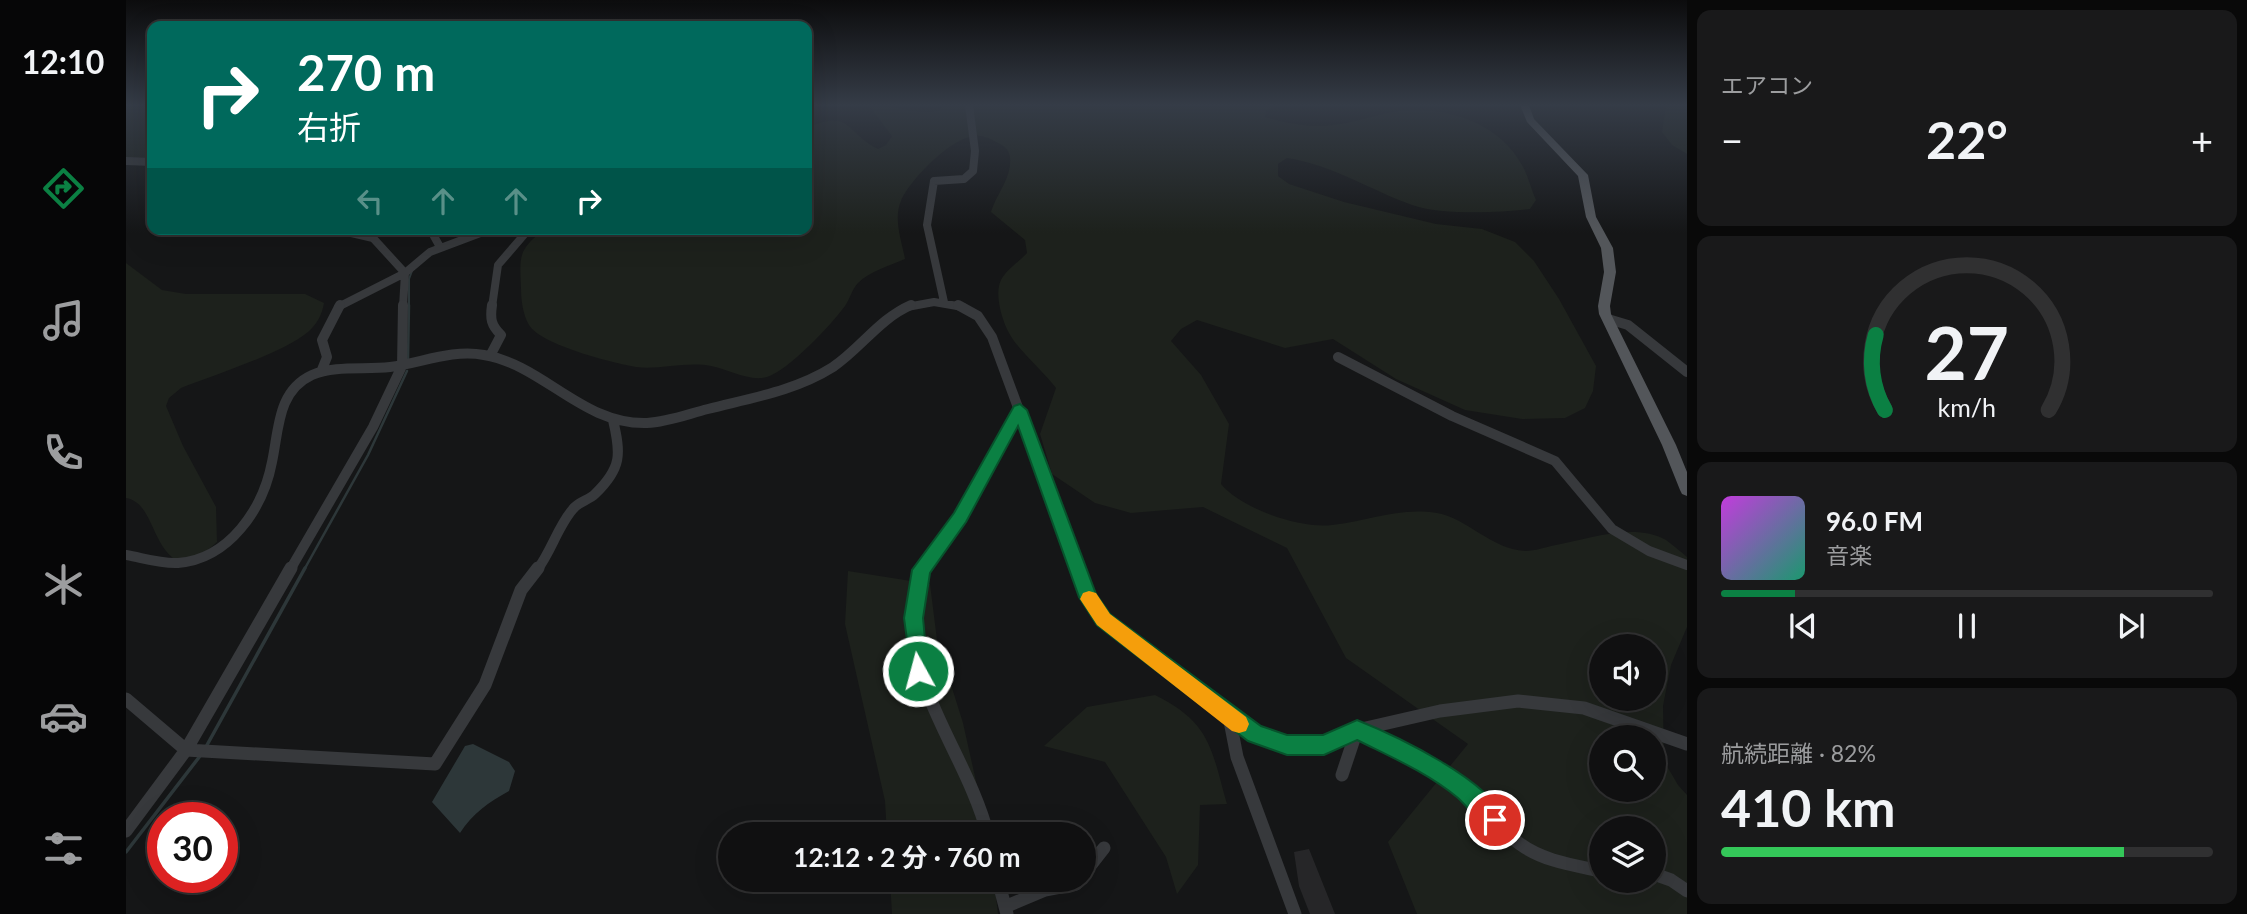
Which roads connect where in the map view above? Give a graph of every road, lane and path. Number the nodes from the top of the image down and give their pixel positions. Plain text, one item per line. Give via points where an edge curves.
1 (975, 148) edge
2 (1557, 148) edge
3 (126, 161) edge
4 (140, 162) junction
5 (147, 162) edge
6 (126, 168) edge
7 (360, 235) edge
8 (433, 235) edge
9 (474, 235) edge
10 (524, 235) edge
11 (440, 247) junction
12 (405, 273) junction
13 (944, 302) junction
14 (1608, 319) junction
15 (490, 356) junction
16 (1338, 356) dead end
17 (402, 366) junction
18 (321, 372) junction
19 (1687, 372) edge
20 (1020, 410) junction
21 (613, 420) junction
22 (1687, 490) edge
23 (126, 555) edge
24 (1687, 565) edge
25 (126, 699) edge
26 (1229, 716) junction
27 (1357, 730) junction
28 (1687, 744) edge
29 (197, 751) junction
30 (1342, 775) dead end
31 (984, 822) edge
32 (126, 831) edge
33 (1104, 848) dead end
34 (1096, 858) edge
35 (1589, 869) edge
36 (1666, 880) edge
37 (1687, 891) edge
38 (1001, 892) edge
39 (1041, 892) edge
40 (1007, 910) edge
41 (1295, 914) edge

1 - 13 street via 973,171 964,179 934,181 927,223
2 - 14 main road via 1583,175 1591,217 1607,248 1611,272 1604,306
3 - 4 street
4 - 5 street
4 - 6 street
7 - 12 street via 373,238
8 - 11 street
9 - 11 street
10 - 15 street via 498,265 490,317 501,335
11 - 12 street
12 - 17 street
12 - 18 street via 335,309 322,340 327,357
13 - 20 street via 981,319
13 - 21 street via 902,309 847,357 792,387 653,423
14 - 19 street via 1628,325
14 - 22 main road
15 - 17 street via 454,354
15 - 21 street
16 - 24 street via 1452,416 1555,461 1612,529 1649,551
17 - 18 street
17 - 29 street
18 - 23 street via 297,384 285,400 276,425 271,468 240,530 216,550 191,562 175,564
20 - 26 street via 1088,597 1103,620
20 - 31 street via 960,517 921,570 914,618 918,671 961,756
21 - 29 street via 619,446 615,470 594,495 573,508 547,557 521,590 485,685 435,764
25 - 29 street
26 - 27 street via 1255,734 1287,745 1324,745
26 - 41 street via 1237,757
27 - 28 street via 1490,704 1547,702 1592,708
27 - 30 street
27 - 35 street via 1427,765 1465,791 1529,850
29 - 32 street
33 - 34 street
36 - 37 street
38 - 40 street
39 - 40 street

